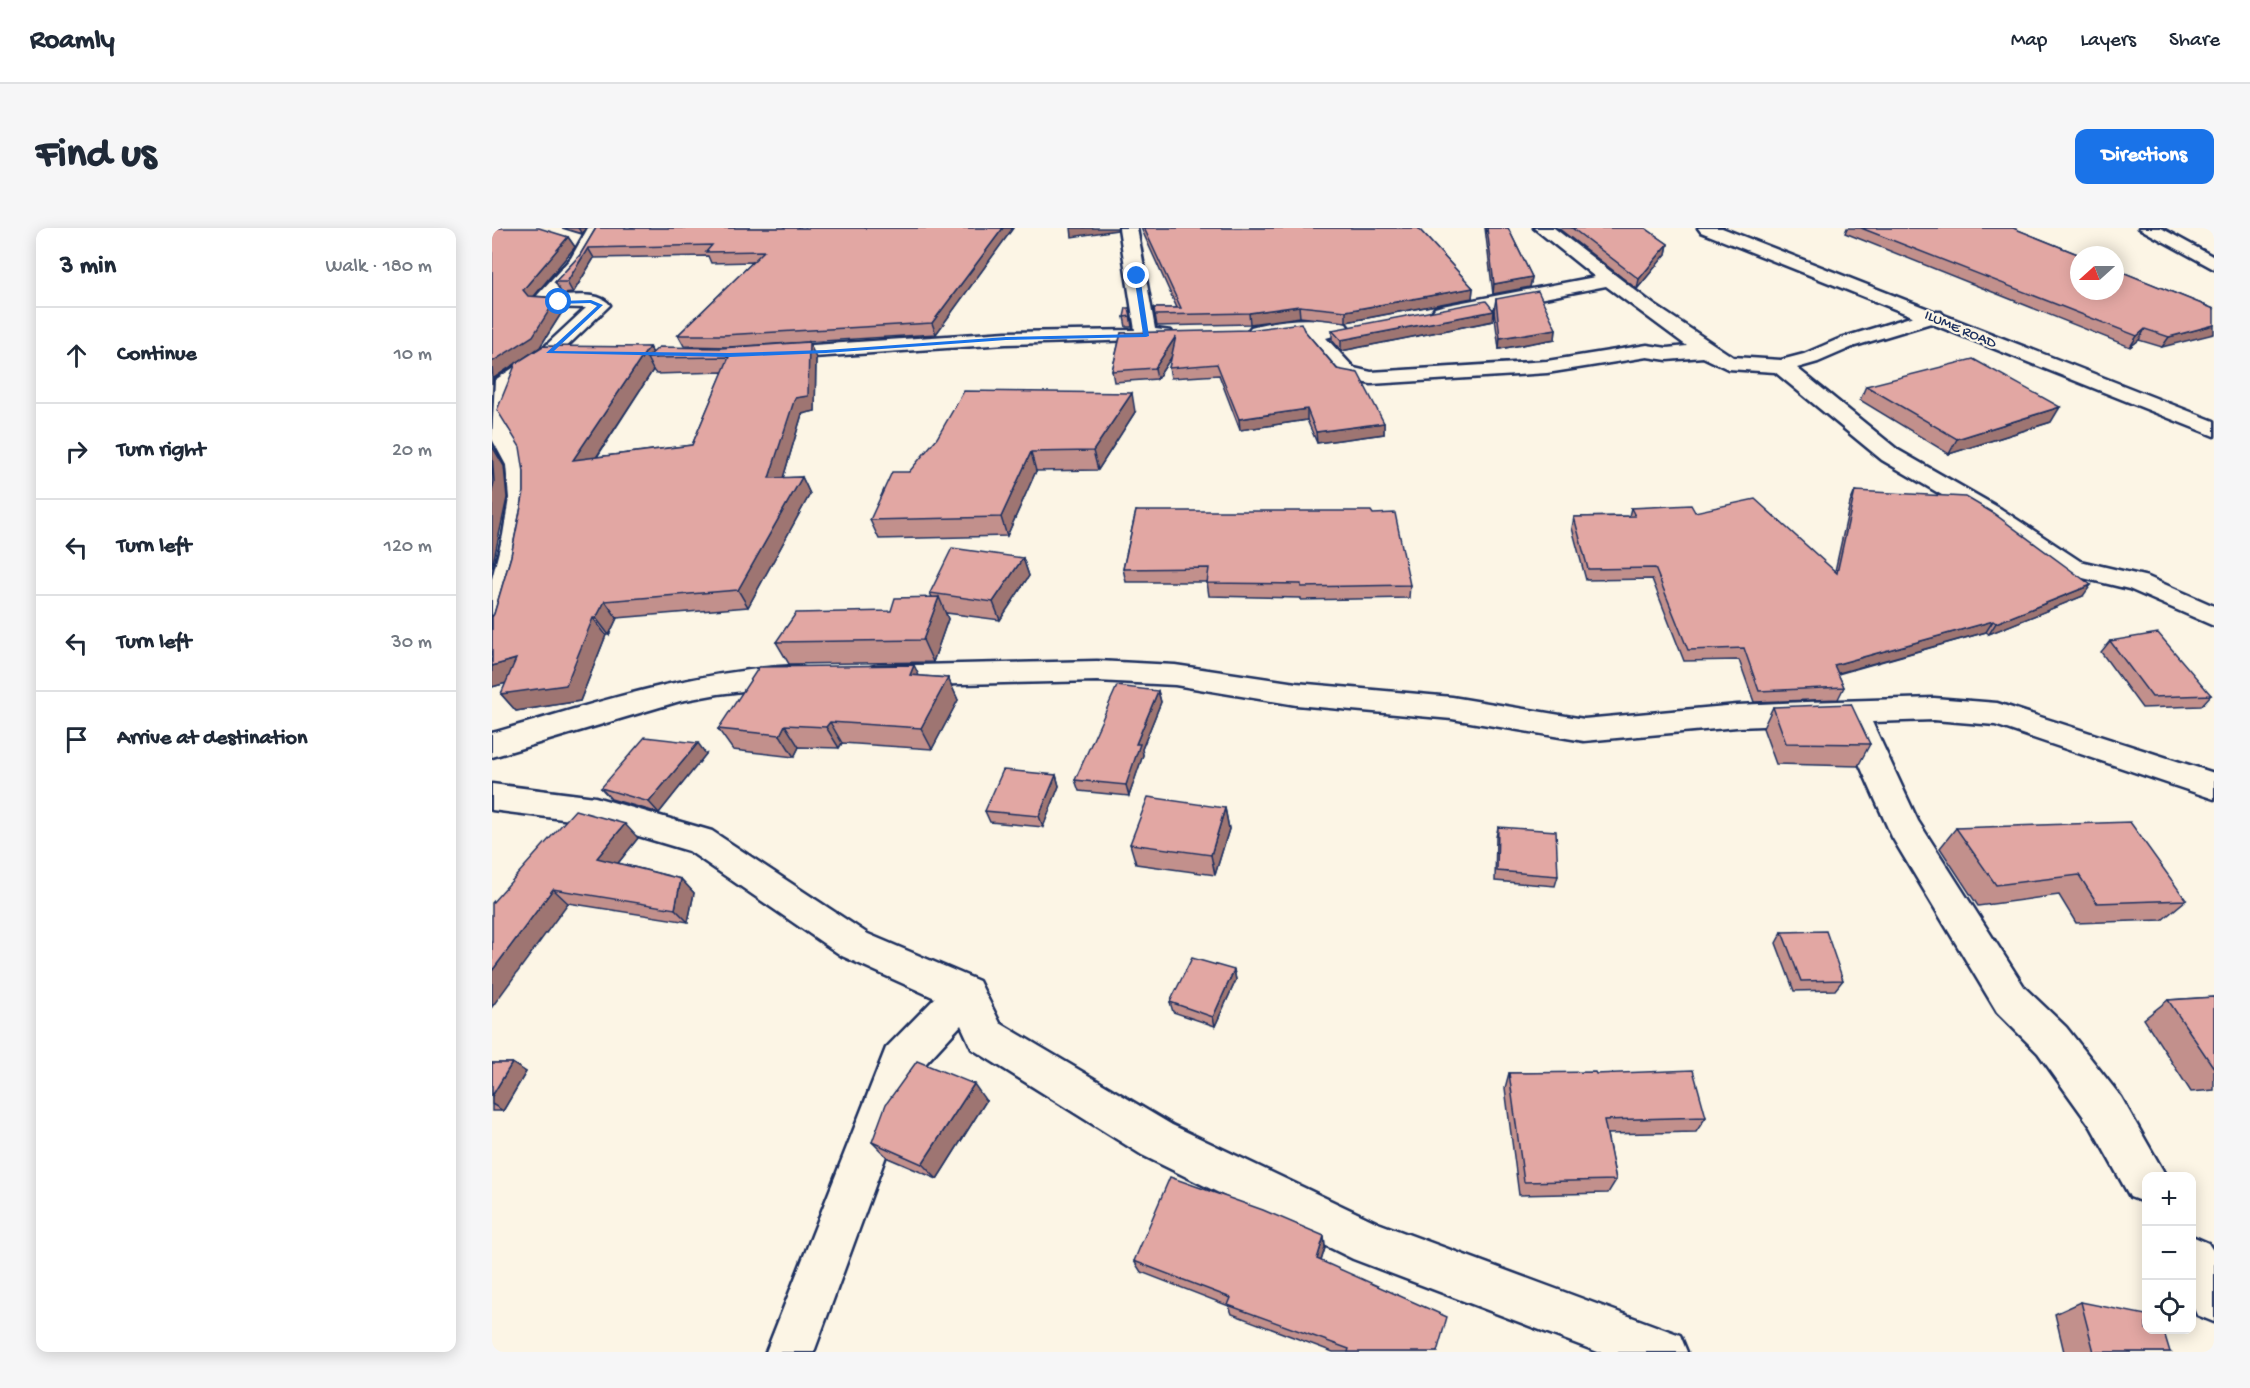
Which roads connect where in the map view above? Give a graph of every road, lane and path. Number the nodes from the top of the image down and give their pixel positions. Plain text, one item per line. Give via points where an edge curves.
1 (1128, 228) edge
2 (1543, 228) edge
3 (1707, 228) edge
4 (2148, 228) edge
5 (593, 236) edge
6 (567, 238) edge
7 (2214, 264) edge
8 (1609, 280) junction
9 (1423, 315) edge
10 (1934, 316) junction
11 (1357, 327) edge
12 (1240, 333) edge
13 (1188, 335) edge
14 (1314, 335) junction
15 (1146, 336) junction
16 (1707, 351) junction
17 (549, 353) junction
18 (572, 354) edge
19 (751, 354) edge
20 (1781, 366) junction
21 (499, 379) edge
22 (2214, 429) edge
23 (2214, 617) edge
24 (492, 630) edge
25 (1852, 712) junction
26 (492, 745) edge
27 (2214, 786) edge
28 (492, 797) edge
29 (965, 993) junction
30 (2142, 1174) edge
31 (2196, 1266) edge
32 (2214, 1298) edge
33 (790, 1352) edge
34 (1663, 1352) edge

1 - 15 street
2 - 8 street
3 - 10 street, ILUME ROAD
4 - 7 street
5 - 6 street
5 - 17 street via 542,301 600,305
8 - 9 street
8 - 16 street
10 - 20 street
10 - 22 street, ILUME ROAD
11 - 14 street
12 - 14 street via 1300,325 1339,328
13 - 15 street
14 - 16 street via 1347,374 1371,378 1547,367 1647,351
15 - 19 street via 1006,338
16 - 20 street via 1728,363
17 - 18 street
17 - 21 street
20 - 23 street via 1890,455 1974,503 2071,567 2138,583
21 - 24 street via 504,401 495,426 510,448 521,478 520,520
25 - 26 street via 1737,716 1584,730 1452,708 1296,694 1174,675 1097,671 766,676 693,687
25 - 27 street via 1934,709 1997,714
25 - 30 street via 1904,827 2011,1000 2052,1041 2106,1112
28 - 29 street via 596,810 700,841 855,945
29 - 33 street via 900,1062
29 - 34 street via 986,1036 1157,1140 1369,1243
31 - 32 street

